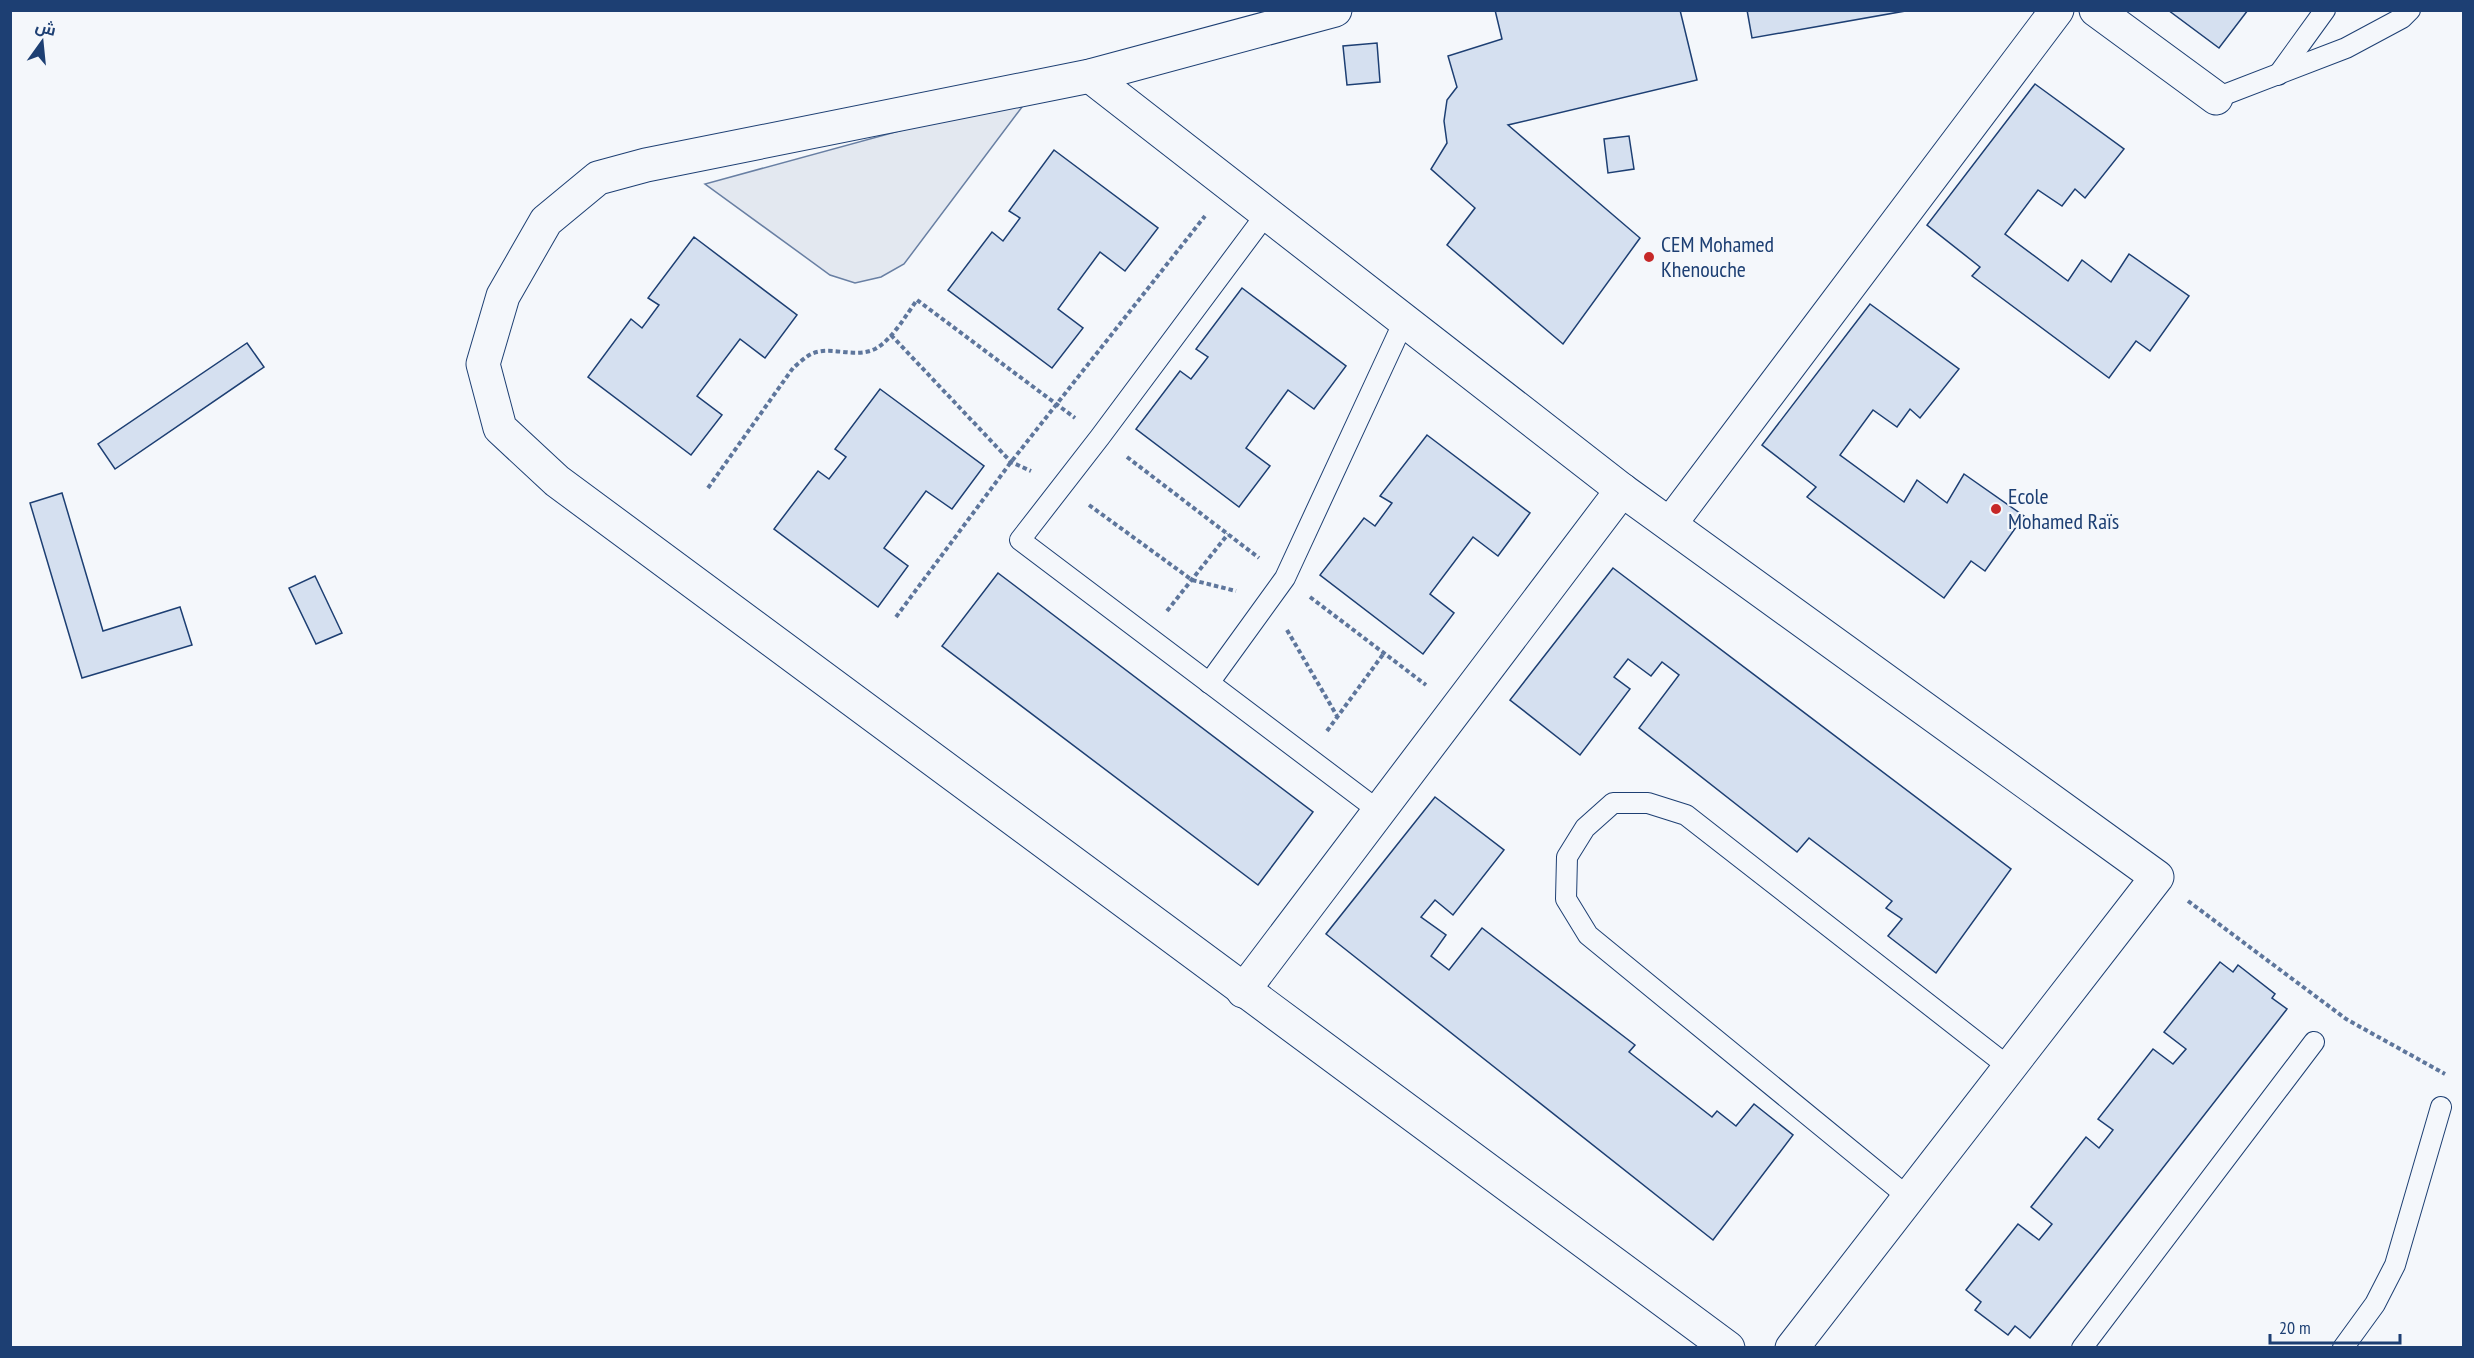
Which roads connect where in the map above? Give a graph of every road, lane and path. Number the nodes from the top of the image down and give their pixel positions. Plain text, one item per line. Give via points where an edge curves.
1 (1335, 10) edge
2 (2057, 10) edge
3 (2096, 10) edge
4 (2325, 10) edge
5 (2410, 10) edge
6 (2278, 75) junction
7 (1090, 76) junction
8 (2216, 98) joint
9 (1230, 184) junction
10 (1267, 213) junction
11 (1404, 321) junction
12 (891, 335) dead end
13 (1011, 462) junction
14 (1063, 485) junction
15 (1622, 490) junction
16 (1670, 524) junction
17 (1227, 534) dead end
18 (1192, 580) junction
19 (1270, 599) junction
20 (896, 617) dead end
21 (1146, 637) junction
22 (1384, 653) dead end
23 (1209, 683) junction
24 (1337, 716) junction
25 (1307, 758) junction
26 (1379, 811) junction
27 (2157, 877) junction
28 (1243, 990) junction
29 (2314, 1042) dead end
30 (2010, 1068) junction
31 (2449, 1075) dead end
32 (2441, 1107) dead end
33 (1908, 1197) junction
34 (1728, 1347) edge
35 (1792, 1347) edge
36 (2082, 1347) edge
37 (2343, 1347) edge

1 - 7 street
2 - 16 street
3 - 8 street
4 - 6 lane
5 - 6 lane via 2346,48
6 - 8 lane
7 - 9 street
7 - 28 street via 598,178 546,221 503,296 483,364 500,428 557,481
9 - 10 street
9 - 13 path
10 - 11 street
10 - 14 lane
11 - 15 street
11 - 19 lane via 1285,578
12 - 13 path
13 - 14 path
13 - 20 path
14 - 18 path
14 - 21 lane via 1020,540
15 - 16 street
15 - 26 street
16 - 27 street
17 - 18 path
18 - 19 path
18 - 21 path
19 - 23 lane
19 - 24 path
21 - 23 lane
22 - 24 path
23 - 25 lane
24 - 25 path
25 - 26 lane
26 - 28 street
27 - 30 street
27 - 31 path via 2346,1019
28 - 34 street
29 - 36 lane
30 - 33 street
30 - 33 lane via 1686,815 1648,803 1613,803 1585,828 1567,857 1566,899 1588,935
32 - 37 lane via 2395,1265 2375,1304
33 - 35 street

